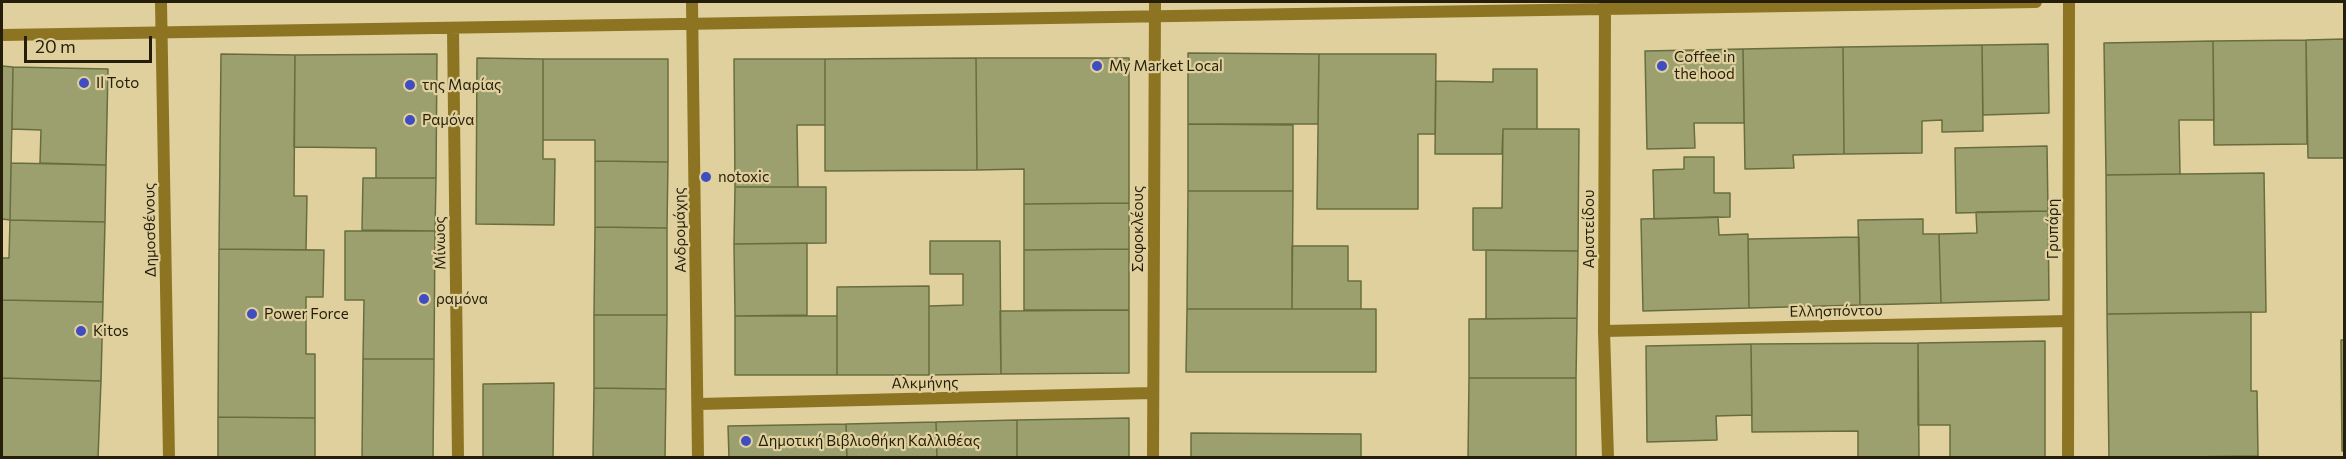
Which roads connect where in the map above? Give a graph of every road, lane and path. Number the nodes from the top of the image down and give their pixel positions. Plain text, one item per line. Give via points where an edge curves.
1 (161, 2) edge
2 (692, 2) edge
3 (1155, 2) edge
4 (2036, 2) edge
5 (2068, 2) edge
6 (1605, 5) edge
7 (1155, 16) junction
8 (691, 24) junction
9 (453, 28) junction
10 (161, 33) junction
11 (2, 35) edge
12 (2068, 321) junction
13 (1604, 331) junction
14 (1152, 393) junction
15 (698, 404) junction
16 (169, 458) edge
17 (458, 458) edge
18 (698, 458) edge
19 (1153, 458) edge
20 (1608, 458) edge
21 (2068, 458) edge

1 - 10 street, Δημοσθένους
2 - 8 street, Ανδρομάχης
3 - 7 street, Σοφοκλέους
4 - 6 street
5 - 12 street, Γρυπάρη
6 - 7 street
6 - 13 street, Αριστείδου
7 - 8 street
7 - 14 street, Σοφοκλέους
8 - 9 street
8 - 15 street, Ανδρομάχης
9 - 10 street
9 - 17 street, Μίνωος
10 - 11 street
10 - 16 street, Δημοσθένους
12 - 13 street, Ελλησπόντου
12 - 21 street, Γρυπάρη
13 - 20 street, Αριστείδου
14 - 15 street, Αλκμήνης
14 - 19 street, Σοφοκλέους
15 - 18 street, Ανδρομάχης

